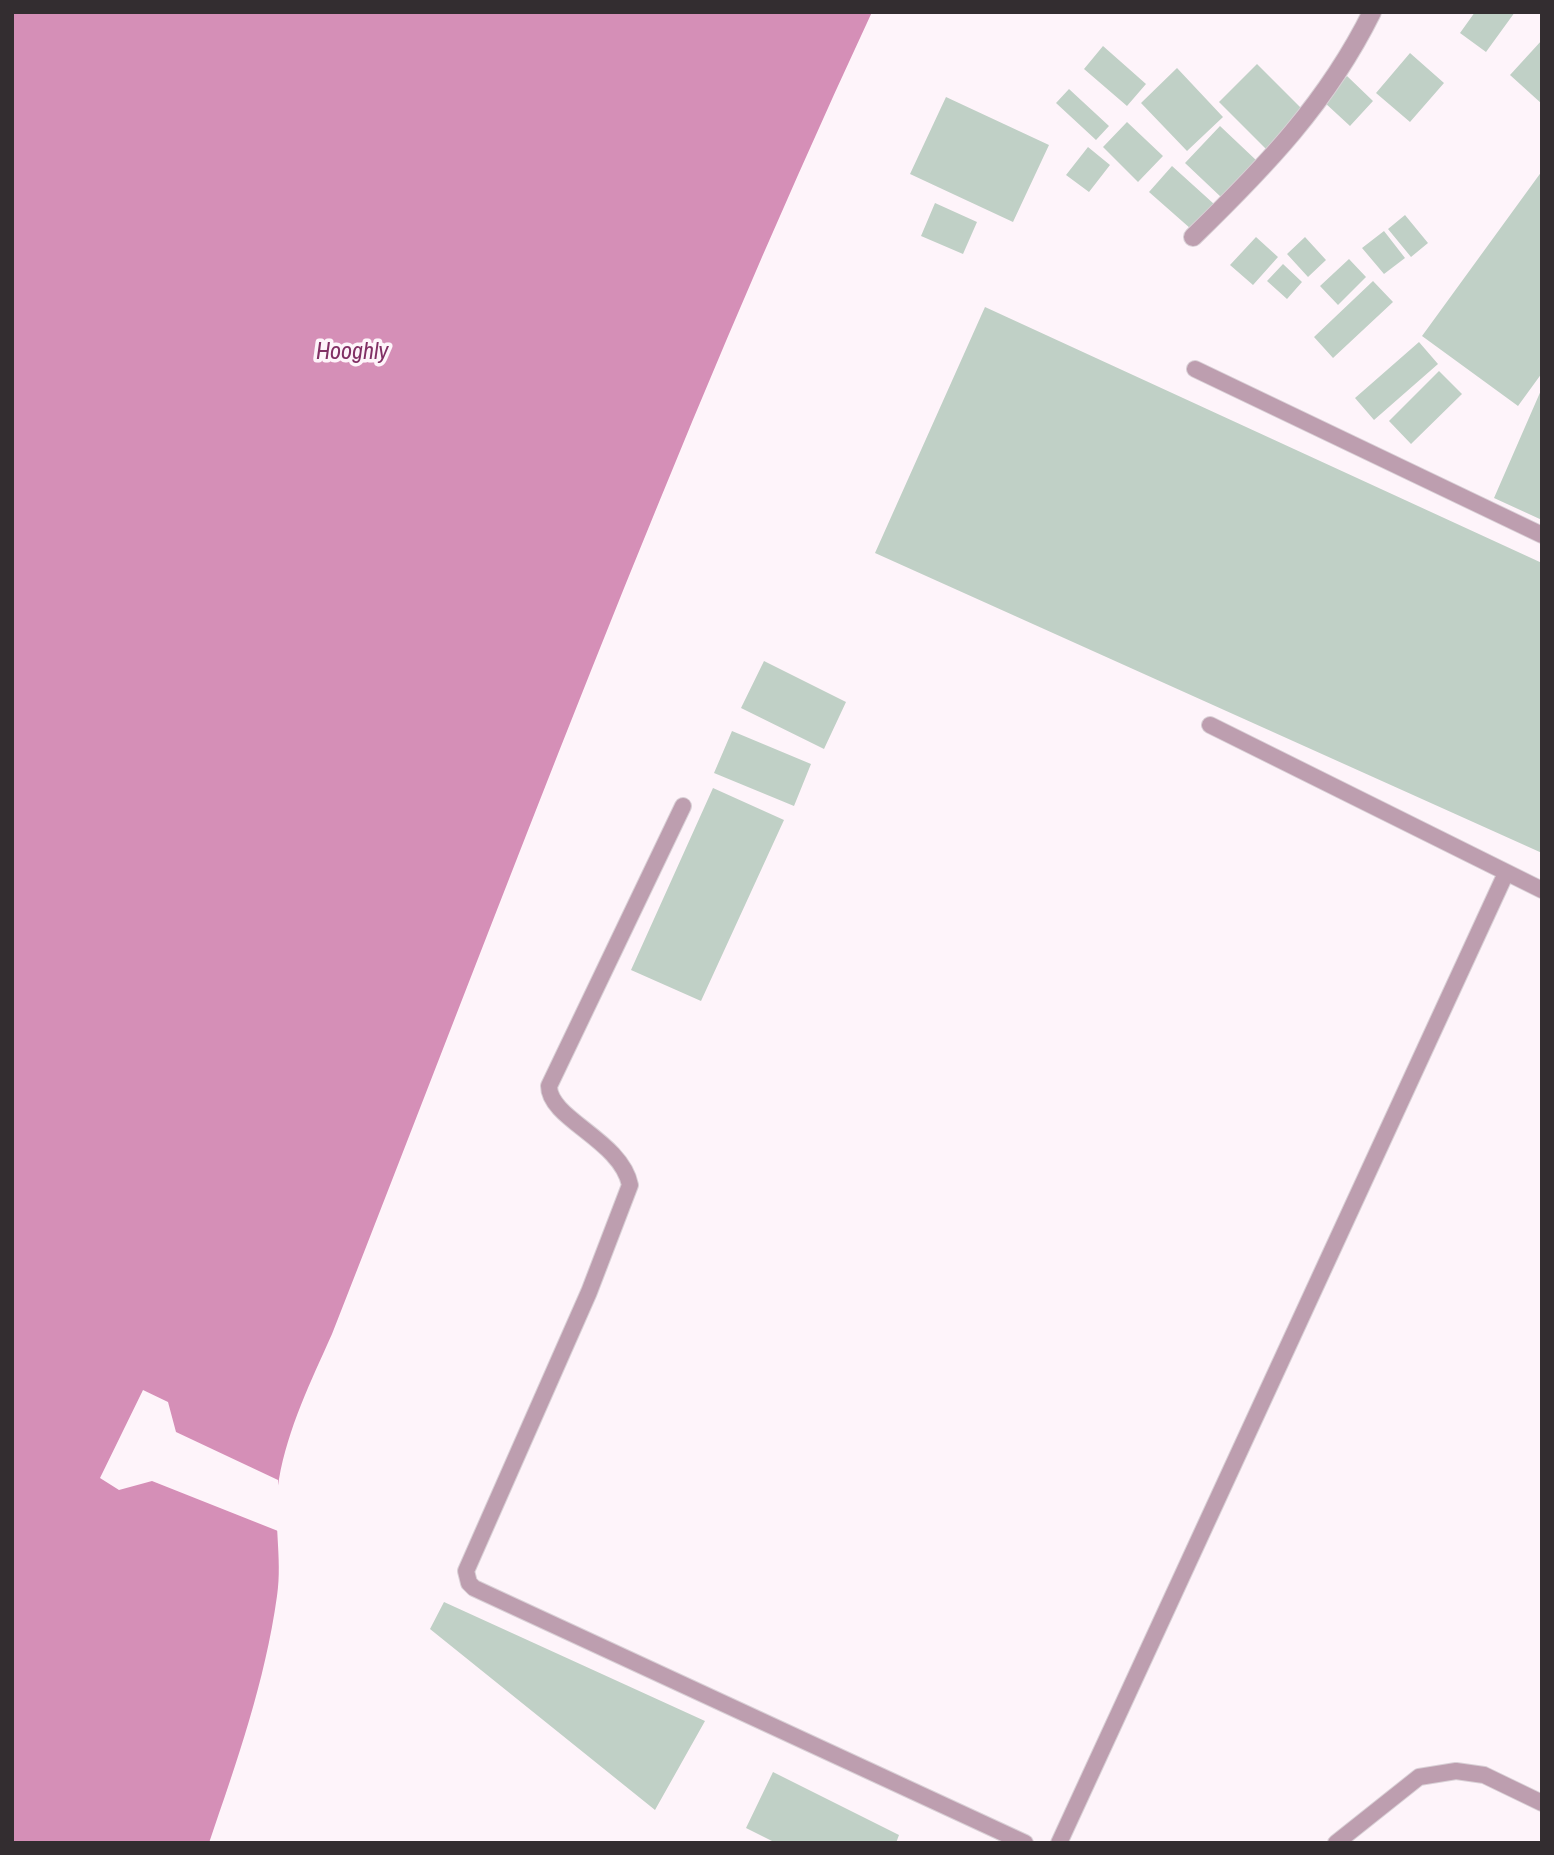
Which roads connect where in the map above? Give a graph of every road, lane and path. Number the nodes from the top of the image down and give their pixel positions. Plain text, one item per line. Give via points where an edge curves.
1 (1372, 12) edge
2 (1193, 237) dead end
3 (1195, 369) dead end
4 (1542, 536) edge
5 (1210, 725) dead end
6 (683, 806) dead end
7 (1506, 873) junction
8 (1542, 890) edge
9 (1542, 1803) edge
10 (1025, 1843) edge
11 (1059, 1843) edge
12 (1336, 1843) edge

1 - 2 street via 1350,56 1297,131
3 - 4 lane
5 - 7 lane
6 - 10 lane via 549,1086 553,1102 615,1155 627,1170 630,1185 466,1577 474,1588
7 - 8 lane
7 - 11 lane
9 - 12 lane via 1484,1775 1456,1771 1419,1777

